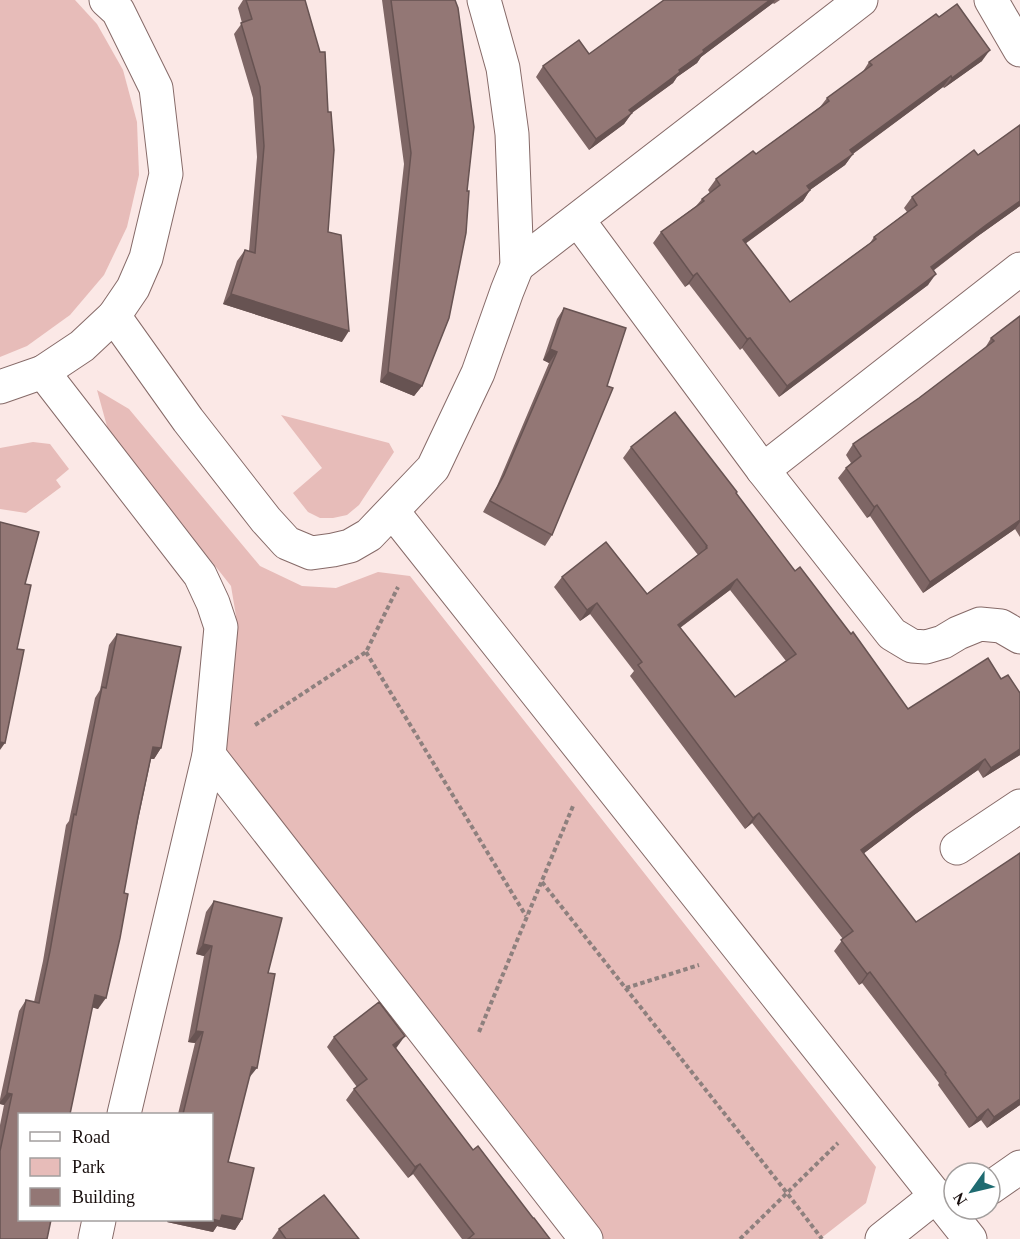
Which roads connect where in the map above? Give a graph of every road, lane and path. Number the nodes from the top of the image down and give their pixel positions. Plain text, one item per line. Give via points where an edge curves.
1 (106, 0) edge
2 (484, 0) edge
3 (861, 0) edge
4 (991, 0) edge
5 (1020, 50) edge
6 (578, 220) junction
7 (518, 266) junction
8 (1020, 268) edge
9 (114, 316) junction
10 (44, 372) junction
11 (0, 387) edge
12 (763, 470) junction
13 (393, 512) junction
14 (418, 544) junction
15 (1020, 637) edge
16 (366, 652) junction
17 (209, 755) junction
18 (591, 762) junction
19 (1020, 806) edge
20 (957, 848) dead end
21 (542, 882) junction
22 (527, 916) junction
23 (742, 952) junction
24 (626, 988) junction
25 (460, 1077) junction
26 (869, 1112) junction
27 (124, 1113) edge
28 (1020, 1167) edge
29 (1002, 1180) edge
30 (787, 1193) junction
31 (942, 1195) edge
32 (942, 1200) edge
33 (99, 1221) edge
34 (959, 1221) edge
35 (95, 1239) edge
36 (586, 1239) edge
37 (740, 1239) edge
38 (822, 1239) edge
39 (882, 1239) edge
40 (970, 1239) edge

1 - 9 street via 118,11 156,88 166,174 146,258 133,288
2 - 7 street via 503,68 512,134
3 - 6 street
4 - 5 street
6 - 7 street
6 - 12 street
7 - 13 street via 478,373 433,468
8 - 12 street
9 - 10 street via 82,346
9 - 13 street via 188,420 287,543 311,553 350,546 369,535
10 - 11 street
10 - 17 street via 200,575 213,603 221,627
12 - 15 street via 892,634 912,646 926,647 980,624 1001,626
13 - 14 street
14 - 16 path
14 - 18 street
16 - 17 path
16 - 22 path
17 - 25 street
17 - 27 street
18 - 21 path
18 - 23 street
19 - 20 street
21 - 22 path
21 - 24 path
22 - 25 path
23 - 24 path
23 - 26 street
24 - 30 path
25 - 36 street
26 - 30 path
26 - 31 street
28 - 29 street
30 - 37 path
30 - 38 path
32 - 39 street
33 - 35 street
34 - 40 street

